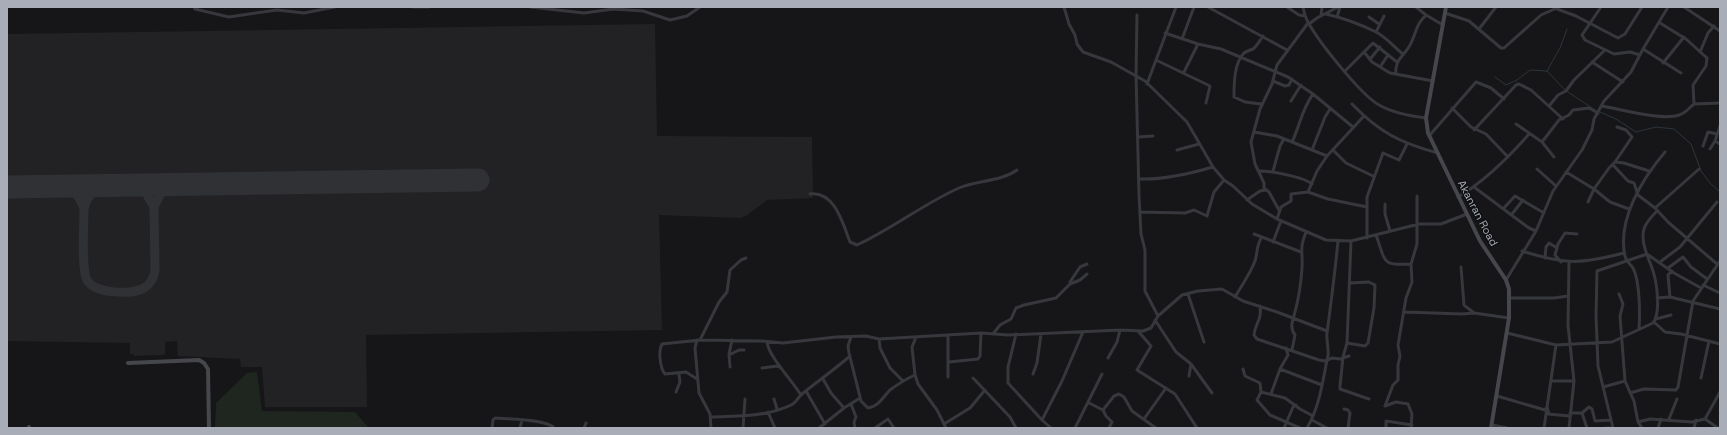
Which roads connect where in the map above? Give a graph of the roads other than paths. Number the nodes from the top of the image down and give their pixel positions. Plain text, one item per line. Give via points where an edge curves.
1 (194, 7) edge
2 (335, 7) edge
3 (413, 7) edge
4 (429, 7) edge
5 (530, 7) edge
6 (700, 7) edge
7 (1064, 7) edge
8 (1176, 7) edge
9 (1194, 7) edge
10 (1208, 7) edge
11 (1287, 7) edge
12 (1303, 7) edge
13 (1322, 7) edge
14 (1339, 7) edge
15 (1416, 7) edge
16 (1446, 7) edge
17 (1496, 7) edge
18 (1602, 7) edge
19 (1642, 7) edge
20 (1668, 7) edge
21 (1684, 7) edge
22 (614, 8) edge
23 (1558, 8) edge
24 (1445, 13) junction
25 (1326, 14) junction
26 (1137, 15) dead end
27 (1426, 15) junction
28 (1305, 16) junction
29 (1321, 16) junction
30 (1384, 16) dead end
31 (1337, 17) junction
32 (1369, 17) dead end
33 (1660, 23) junction
34 (1309, 24) junction
35 (1379, 24) junction
36 (1444, 25) junction
37 (1590, 25) junction
38 (1714, 26) junction
39 (1479, 29) junction
40 (1720, 31) edge
41 (1376, 32) junction
42 (1165, 33) junction
43 (1263, 36) junction
44 (1684, 37) junction
45 (1182, 39) junction
46 (1198, 44) junction
47 (1380, 47) junction
48 (1643, 49) junction
49 (1287, 50) junction
50 (1605, 50) junction
51 (1364, 52) junction
52 (1700, 52) junction
53 (1403, 54) junction
54 (1388, 55) junction
55 (1640, 55) junction
56 (1241, 58) junction
57 (1371, 58) junction
58 (1156, 60) junction
59 (1397, 62) junction
60 (1592, 62) junction
61 (1663, 63) junction
62 (1380, 68) junction
63 (1345, 71) junction
64 (1184, 72) junction
65 (1276, 72) junction
66 (1681, 73) dead end
67 (1396, 74) junction
68 (1136, 75) junction
69 (1141, 78) junction
70 (1292, 79) junction
71 (1433, 80) junction
72 (1137, 81) junction
73 (1272, 81) junction
74 (1623, 82) junction
75 (1147, 84) junction
76 (1301, 85) junction
77 (1313, 94) junction
78 (1504, 99) junction
79 (1291, 101) dead end
80 (1720, 103) edge
81 (1206, 104) dead end
82 (1261, 104) junction
83 (1352, 104) dead end
84 (1694, 104) junction
85 (1549, 106) junction
86 (1602, 106) junction
87 (1452, 108) junction
88 (1330, 109) junction
89 (1599, 112) junction
90 (1364, 116) junction
91 (1426, 118) junction
92 (1563, 119) junction
93 (1516, 124) dead end
94 (1617, 126) dead end
95 (1720, 126) edge
96 (1353, 127) junction
97 (1474, 130) junction
98 (1254, 132) junction
99 (1529, 134) junction
100 (1717, 134) junction
101 (1153, 136) dead end
102 (1429, 136) junction
103 (1138, 137) junction
104 (1706, 138) junction
105 (1284, 139) junction
106 (1714, 141) junction
107 (1292, 142) junction
108 (1542, 142) junction
109 (1199, 144) junction
110 (1407, 144) junction
111 (1720, 144) edge
112 (1703, 146) dead end
113 (1710, 149) dead end
114 (1177, 150) dead end
115 (1312, 150) junction
116 (1333, 150) junction
117 (1665, 152) dead end
118 (1438, 153) junction
119 (1327, 156) junction
120 (1508, 157) junction
121 (1554, 157) dead end
122 (1614, 164) junction
123 (1213, 167) junction
124 (1536, 169) dead end
125 (1699, 169) dead end
126 (1017, 170) dead end
127 (1260, 171) junction
128 (1273, 171) junction
129 (1649, 171) junction
130 (1566, 172) junction
131 (1373, 176) junction
132 (1139, 179) junction
133 (1224, 180) junction
134 (1312, 184) junction
135 (1556, 186) junction
136 (1474, 187) junction
137 (1594, 189) junction
138 (1266, 190) junction
139 (1308, 192) junction
140 (810, 194) dead end
141 (1638, 195) junction
142 (1417, 196) dead end
143 (1458, 196) junction
144 (1247, 200) junction
145 (1523, 200) junction
146 (1588, 202) dead end
147 (1717, 202) dead end
148 (1385, 204) dead end
149 (1367, 207) junction
150 (1503, 209) junction
151 (1629, 209) junction
152 (1280, 210) junction
153 (1656, 210) junction
154 (1140, 212) junction
155 (1544, 213) junction
156 (1467, 214) junction
157 (1512, 214) junction
158 (1277, 219) junction
159 (1281, 221) junction
160 (1417, 224) junction
161 (1390, 231) junction
162 (1536, 231) junction
163 (1306, 232) junction
164 (1254, 234) dead end
165 (1577, 234) dead end
166 (1376, 235) junction
167 (1262, 237) junction
168 (1367, 238) junction
169 (1687, 238) junction
170 (1338, 241) junction
171 (1351, 241) junction
172 (1273, 242) junction
173 (1557, 248) junction
174 (1522, 251) junction
175 (1301, 252) junction
176 (1624, 253) junction
177 (1647, 254) junction
178 (746, 258) dead end
179 (1545, 258) junction
180 (1720, 260) edge
181 (1626, 261) junction
182 (1561, 262) junction
183 (1569, 262) junction
184 (1660, 262) junction
185 (1087, 264) dead end
186 (1411, 264) junction
187 (1717, 264) junction
188 (1461, 267) dead end
189 (1668, 268) junction
190 (1672, 271) junction
191 (1087, 274) dead end
192 (1706, 279) junction
193 (1506, 280) junction
194 (1350, 283) junction
195 (1070, 284) junction
196 (1702, 286) junction
197 (1720, 293) edge
198 (1188, 294) junction
199 (1619, 294) dead end
200 (1568, 296) junction
201 (1235, 297) junction
202 (1670, 297) junction
203 (1510, 298) junction
204 (1658, 298) junction
205 (1693, 301) junction
206 (1260, 306) junction
207 (1720, 309) edge
208 (1404, 312) junction
209 (1474, 312) junction
210 (1671, 315) dead end
211 (1158, 316) junction
212 (1293, 318) junction
213 (1509, 318) junction
214 (1155, 320) junction
215 (1655, 320) junction
216 (1639, 329) junction
217 (1120, 330) junction
218 (1138, 331) junction
219 (1327, 331) junction
220 (1082, 332) junction
221 (981, 333) junction
222 (1507, 333) junction
223 (993, 334) junction
224 (1016, 334) junction
225 (1041, 334) junction
226 (948, 335) junction
227 (1688, 336) junction
228 (851, 337) junction
229 (916, 337) junction
230 (1623, 338) junction
231 (879, 339) junction
232 (698, 340) junction
233 (732, 340) junction
234 (1709, 341) junction
235 (767, 342) junction
236 (1204, 342) dead end
237 (1596, 342) junction
238 (1347, 343) junction
239 (1570, 344) junction
240 (1720, 344) edge
241 (1556, 345) junction
242 (1286, 348) junction
243 (744, 350) dead end
244 (1292, 350) junction
245 (729, 355) junction
246 (850, 356) junction
247 (1349, 356) dead end
248 (1343, 357) junction
249 (1108, 358) dead end
250 (1325, 361) junction
251 (949, 362) junction
252 (128, 363) dead end
253 (1191, 364) junction
254 (730, 367) dead end
255 (762, 368) dead end
256 (783, 369) junction
257 (1243, 369) dead end
258 (1280, 369) junction
259 (679, 374) junction
260 (915, 374) junction
261 (1033, 374) dead end
262 (1102, 374) dead end
263 (1189, 376) dead end
264 (948, 377) dead end
265 (973, 378) dead end
266 (1701, 378) dead end
267 (697, 379) junction
268 (824, 379) junction
269 (903, 381) junction
270 (1551, 381) junction
271 (1625, 381) junction
272 (1574, 382) junction
273 (1322, 385) junction
274 (1603, 387) junction
275 (1166, 388) junction
276 (985, 390) junction
277 (806, 391) junction
278 (676, 392) dead end
279 (1261, 392) junction
280 (1720, 392) edge
281 (1212, 393) dead end
282 (1630, 393) junction
283 (1271, 394) junction
284 (801, 395) junction
285 (1497, 396) junction
286 (860, 398) junction
287 (745, 399) dead end
288 (774, 399) dead end
289 (1369, 399) dead end
290 (1677, 399) dead end
291 (1089, 403) junction
292 (851, 404) junction
293 (1296, 405) junction
294 (1547, 407) junction
295 (844, 408) junction
296 (777, 409) junction
297 (1344, 409) dead end
298 (1103, 410) junction
299 (768, 412) junction
300 (1582, 413) junction
301 (1548, 414) junction
302 (1570, 415) junction
303 (743, 416) junction
304 (1314, 416) junction
305 (710, 417) junction
306 (1705, 418) junction
307 (1144, 419) junction
308 (1661, 419) junction
309 (522, 420) junction
310 (1042, 420) junction
311 (1312, 420) junction
312 (1610, 420) junction
313 (1669, 420) junction
314 (1696, 420) junction
315 (1287, 422) junction
316 (1638, 422) junction
317 (586, 423) dead end
318 (825, 424) junction
319 (945, 426) edge
320 (1412, 426) edge
321 (1492, 426) edge
322 (209, 428) edge
323 (492, 428) edge
324 (520, 428) edge
325 (554, 428) edge
326 (584, 428) edge
327 (711, 428) edge
328 (743, 428) edge
329 (775, 428) edge
330 (819, 428) edge
331 (855, 428) edge
332 (875, 428) edge
333 (894, 428) edge
334 (1016, 428) edge
335 (1052, 428) edge
336 (1075, 428) edge
337 (1109, 428) edge
338 (1156, 428) edge
339 (1196, 428) edge
340 (1284, 428) edge
341 (1300, 428) edge
342 (1307, 428) edge
343 (1327, 428) edge
344 (1348, 428) edge
345 (1386, 428) edge
346 (1507, 428) edge
347 (1544, 428) edge
348 (1569, 428) edge
349 (1587, 428) edge
350 (1605, 428) edge
351 (1612, 428) edge
352 (1642, 428) edge
353 (1658, 428) edge
354 (1694, 428) edge
355 (1718, 428) edge

1 - 2 street via 229,17 272,10 304,13
3 - 4 street
5 - 22 street via 584,13
6 - 22 street via 687,16 670,20 643,10
7 - 68 street via 1077,44 1083,52
8 - 42 street
9 - 45 street
10 - 43 street
11 - 28 street
12 - 28 street
13 - 29 street
14 - 25 street
14 - 31 street
15 - 27 street
16 - 24 main road, Akanran Road
17 - 39 street
18 - 37 street
19 - 37 street via 1625,34 1618,38
20 - 33 street
21 - 38 street
23 - 37 street
23 - 39 street via 1541,15 1504,48
24 - 36 main road, Akanran Road
24 - 39 street via 1465,19
25 - 29 street
25 - 31 street
26 - 68 street
27 - 36 street
27 - 53 street via 1418,23 1411,44
28 - 34 street
29 - 34 street
30 - 35 street
31 - 41 street
32 - 35 street
33 - 44 street
33 - 48 street
34 - 49 street
34 - 63 street
35 - 41 street
36 - 71 main road, Akanran Road
37 - 50 street via 1582,35 1585,40
38 - 40 street
38 - 52 street
41 - 53 street
42 - 45 street
42 - 58 street
43 - 49 street
43 - 56 street via 1255,47 1244,53
44 - 52 street
44 - 61 street
45 - 46 street
46 - 56 street via 1221,49
46 - 64 street
47 - 51 street via 1374,43
47 - 54 street
47 - 57 street
48 - 55 street
48 - 61 street
49 - 65 street via 1277,65
50 - 55 street via 1614,54 1630,52
50 - 60 street
51 - 57 street
51 - 63 street
52 - 84 street via 1708,62 1693,85
53 - 59 street
54 - 59 street
54 - 62 street
55 - 74 street
56 - 65 street
56 - 82 street via 1237,65 1234,97 1245,102
57 - 62 street
58 - 64 street
58 - 75 street
59 - 67 street
60 - 74 street
60 - 85 street
61 - 66 street
62 - 67 street
63 - 91 street via 1378,105 1400,114
64 - 81 street via 1210,86
65 - 70 street
65 - 73 street
67 - 71 street
68 - 69 street
68 - 72 street
69 - 72 street
69 - 75 street
70 - 73 street via 1289,85 1285,86
70 - 76 street
71 - 91 main road, Akanran Road
72 - 103 street
73 - 82 street
74 - 86 street
75 - 109 street via 1187,122
76 - 77 street
76 - 79 street
77 - 88 street
77 - 107 street via 1304,109 1300,126
78 - 85 street via 1519,84 1531,90
78 - 87 street via 1491,88 1476,82
78 - 97 street
80 - 84 street
82 - 98 street
83 - 90 street
84 - 86 street via 1686,112 1670,116
85 - 92 street
86 - 89 street
87 - 97 street
87 - 102 street
88 - 96 street
88 - 115 street
89 - 92 street via 1579,108
89 - 130 street via 1582,150
90 - 96 street
90 - 110 street via 1372,124
91 - 102 main road, Akanran Road
92 - 108 street via 1559,120
93 - 99 street
94 - 122 street via 1626,130 1632,137
95 - 100 street
96 - 116 street
97 - 120 street via 1486,134
98 - 105 street
98 - 127 street via 1252,149
99 - 108 street
99 - 120 street
100 - 104 street via 1708,132
100 - 106 street
101 - 103 street
102 - 118 main road, Akanran Road
103 - 132 street
104 - 106 street
104 - 112 street
105 - 107 street
105 - 128 street
106 - 111 street
106 - 113 street
107 - 115 street
108 - 121 street
109 - 114 street
109 - 123 street
110 - 118 street
110 - 131 street via 1399,160 1383,153
115 - 119 street
116 - 119 street
116 - 131 street via 1346,163
117 - 129 street
118 - 143 main road, Akanran Road
119 - 134 street
120 - 136 street
122 - 129 street via 1624,162
122 - 137 street
122 - 141 street via 1628,181 1634,183
123 - 132 street via 1193,173
123 - 133 street
124 - 135 street
125 - 153 street
126 - 140 street via 1008,175 959,188 857,245 850,242 831,202 822,195
127 - 128 street
127 - 138 street
128 - 134 street via 1279,175 1308,180
129 - 141 street
130 - 135 street
130 - 137 street
131 - 149 street
132 - 154 street
133 - 144 street
133 - 154 street via 1214,192 1207,216 1194,210 1185,213
134 - 139 street
135 - 155 street
136 - 143 street
136 - 150 street
137 - 146 street
137 - 151 street via 1610,202
138 - 144 street via 1260,190
138 - 152 street
139 - 149 street
139 - 152 street via 1291,194 1291,201
141 - 151 street
141 - 153 street
142 - 160 street
143 - 156 main road, Akanran Road
144 - 158 street
145 - 150 street via 1515,196
145 - 155 street
145 - 157 street
147 - 169 street
148 - 161 street
149 - 168 street
150 - 157 street
151 - 176 street via 1624,230
152 - 158 street
153 - 169 street
153 - 177 street via 1644,230
154 - 211 street via 1145,291
155 - 162 street
156 - 160 street via 1441,224
156 - 193 main road, Akanran Road via 1480,241
157 - 162 street
158 - 159 street
159 - 163 street
159 - 172 street
160 - 161 street
160 - 186 street via 1417,244
161 - 166 street
162 - 174 street
163 - 170 street via 1326,240
163 - 175 street
164 - 167 street
165 - 173 street via 1565,233
166 - 168 street
166 - 186 street via 1386,262 1391,265
167 - 172 street
167 - 201 street via 1258,242 1251,270
168 - 171 street
169 - 184 street via 1676,251
169 - 187 street
170 - 171 street
170 - 219 street
171 - 194 street
172 - 175 street
173 - 179 street via 1549,243
173 - 182 street via 1555,255
174 - 179 street
174 - 193 street
175 - 212 street via 1303,258 1299,296
176 - 181 street
176 - 183 street via 1586,262
177 - 181 street
177 - 184 street
177 - 204 street via 1654,273
178 - 232 street via 730,270 727,292
179 - 182 street
180 - 187 street
181 - 216 street via 1634,268 1640,300
181 - 237 street via 1596,273
182 - 183 street
183 - 200 street
184 - 189 street
185 - 195 street via 1080,267
186 - 208 street via 1412,282
187 - 192 street
188 - 209 street via 1464,305
189 - 190 street
189 - 192 street via 1683,257
190 - 196 street
190 - 202 street via 1668,275
191 - 195 street
192 - 196 street
193 - 203 main road, Akanran Road
194 - 238 street
194 - 238 street via 1369,282 1375,285 1374,308 1368,343 1365,346
195 - 223 street via 1051,301 1016,308 1011,319 1000,325
196 - 197 street
196 - 205 street
198 - 201 street via 1222,289
198 - 211 street via 1176,299
198 - 236 street
199 - 230 street via 1623,304 1620,316
200 - 203 street
200 - 239 street
201 - 206 street
202 - 204 street
202 - 205 street
203 - 213 main road, Akanran Road
204 - 215 street
205 - 207 street
205 - 227 street
206 - 212 street
206 - 242 street via 1261,316 1255,328 1255,337
208 - 209 street
208 - 320 street via 1398,345 1398,380 1393,385 1385,406 1396,402 1408,404 1412,414
209 - 213 street
210 - 215 street
211 - 214 street
212 - 219 street
212 - 244 street via 1295,341
213 - 222 main road, Akanran Road
214 - 218 street via 1149,329
214 - 253 street via 1176,352
215 - 216 street
215 - 227 street via 1665,332
216 - 230 street via 1627,333
217 - 218 street
217 - 220 street
217 - 249 street
218 - 275 street via 1151,346 1137,370
219 - 250 street via 1328,355
220 - 225 street
220 - 310 street via 1062,381
221 - 223 street
221 - 226 street
221 - 251 street via 978,359
222 - 241 street
222 - 285 main road, Akanran Road
223 - 224 street
224 - 225 street
224 - 310 street via 1007,380 1011,388
225 - 261 street
226 - 229 street
226 - 251 street
227 - 234 street
227 - 282 street via 1680,384 1676,390 1644,389
228 - 231 street via 866,336
228 - 235 street
228 - 246 street via 848,346
229 - 231 street
229 - 260 street via 912,347
230 - 237 street via 1612,342
230 - 271 street
231 - 269 street via 880,348 890,368
232 - 233 street
232 - 259 street via 667,342 660,347 663,371 667,375
232 - 267 street via 695,348
233 - 235 street
233 - 245 street
234 - 240 street
234 - 266 street
235 - 256 street via 770,354
237 - 239 street
237 - 274 street
238 - 248 street
239 - 241 street
239 - 272 street
241 - 270 street
242 - 244 street
242 - 258 street via 1288,355
243 - 245 street
244 - 250 street
245 - 254 street
246 - 268 street
246 - 286 street
247 - 248 street
248 - 250 street
248 - 289 street via 1340,389
250 - 273 street
251 - 264 street
252 - 322 main road via 200,360 204,363 208,369
253 - 263 street
253 - 281 street
255 - 256 street via 777,366
256 - 284 street
257 - 279 street via 1245,376 1260,383
258 - 273 street
258 - 283 street
259 - 267 street via 689,373
259 - 278 street via 680,382
260 - 269 street
260 - 319 street via 918,384
262 - 291 street
265 - 276 street
267 - 305 street via 698,393
268 - 277 street
268 - 295 street via 831,393
269 - 286 street via 870,408 866,407
270 - 272 street
270 - 294 street
271 - 274 street
271 - 282 street
272 - 302 street
273 - 304 street
274 - 312 street
275 - 307 street
275 - 339 street via 1175,394
276 - 319 street via 970,408
276 - 334 street via 1010,417
277 - 284 street
277 - 318 street
279 - 283 street
279 - 315 street via 1257,400 1267,412
280 - 306 street
282 - 316 street
283 - 293 street
284 - 296 street via 791,405
285 - 294 street via 1537,409 1545,410
285 - 321 main road, Akanran Road
286 - 292 street
287 - 303 street
288 - 296 street
290 - 313 street
291 - 298 street
291 - 336 street
292 - 295 street
292 - 331 street via 856,417
293 - 304 street
293 - 315 street via 1292,407
294 - 301 street
295 - 318 street
296 - 299 street
297 - 344 street via 1350,413
298 - 307 street via 1114,396 1119,394 1124,397 1132,411
298 - 337 street via 1112,422
299 - 303 street
299 - 329 street
300 - 302 street
300 - 312 street via 1589,407 1595,421
300 - 349 street
301 - 302 street
301 - 347 street
302 - 348 street
303 - 305 street
303 - 328 street
304 - 311 street
305 - 327 street
306 - 314 street
306 - 355 street
307 - 338 street
308 - 313 street
308 - 316 street
308 - 353 street
309 - 323 street via 495,418
309 - 324 street
309 - 325 street via 539,421
310 - 335 street
311 - 342 street
311 - 343 street
312 - 351 street
313 - 314 street
314 - 354 street
315 - 340 street
315 - 341 street
316 - 352 street
317 - 326 street
318 - 330 street
320 - 345 street via 1386,421
321 - 346 street
332 - 333 street via 888,419
350 - 351 street

